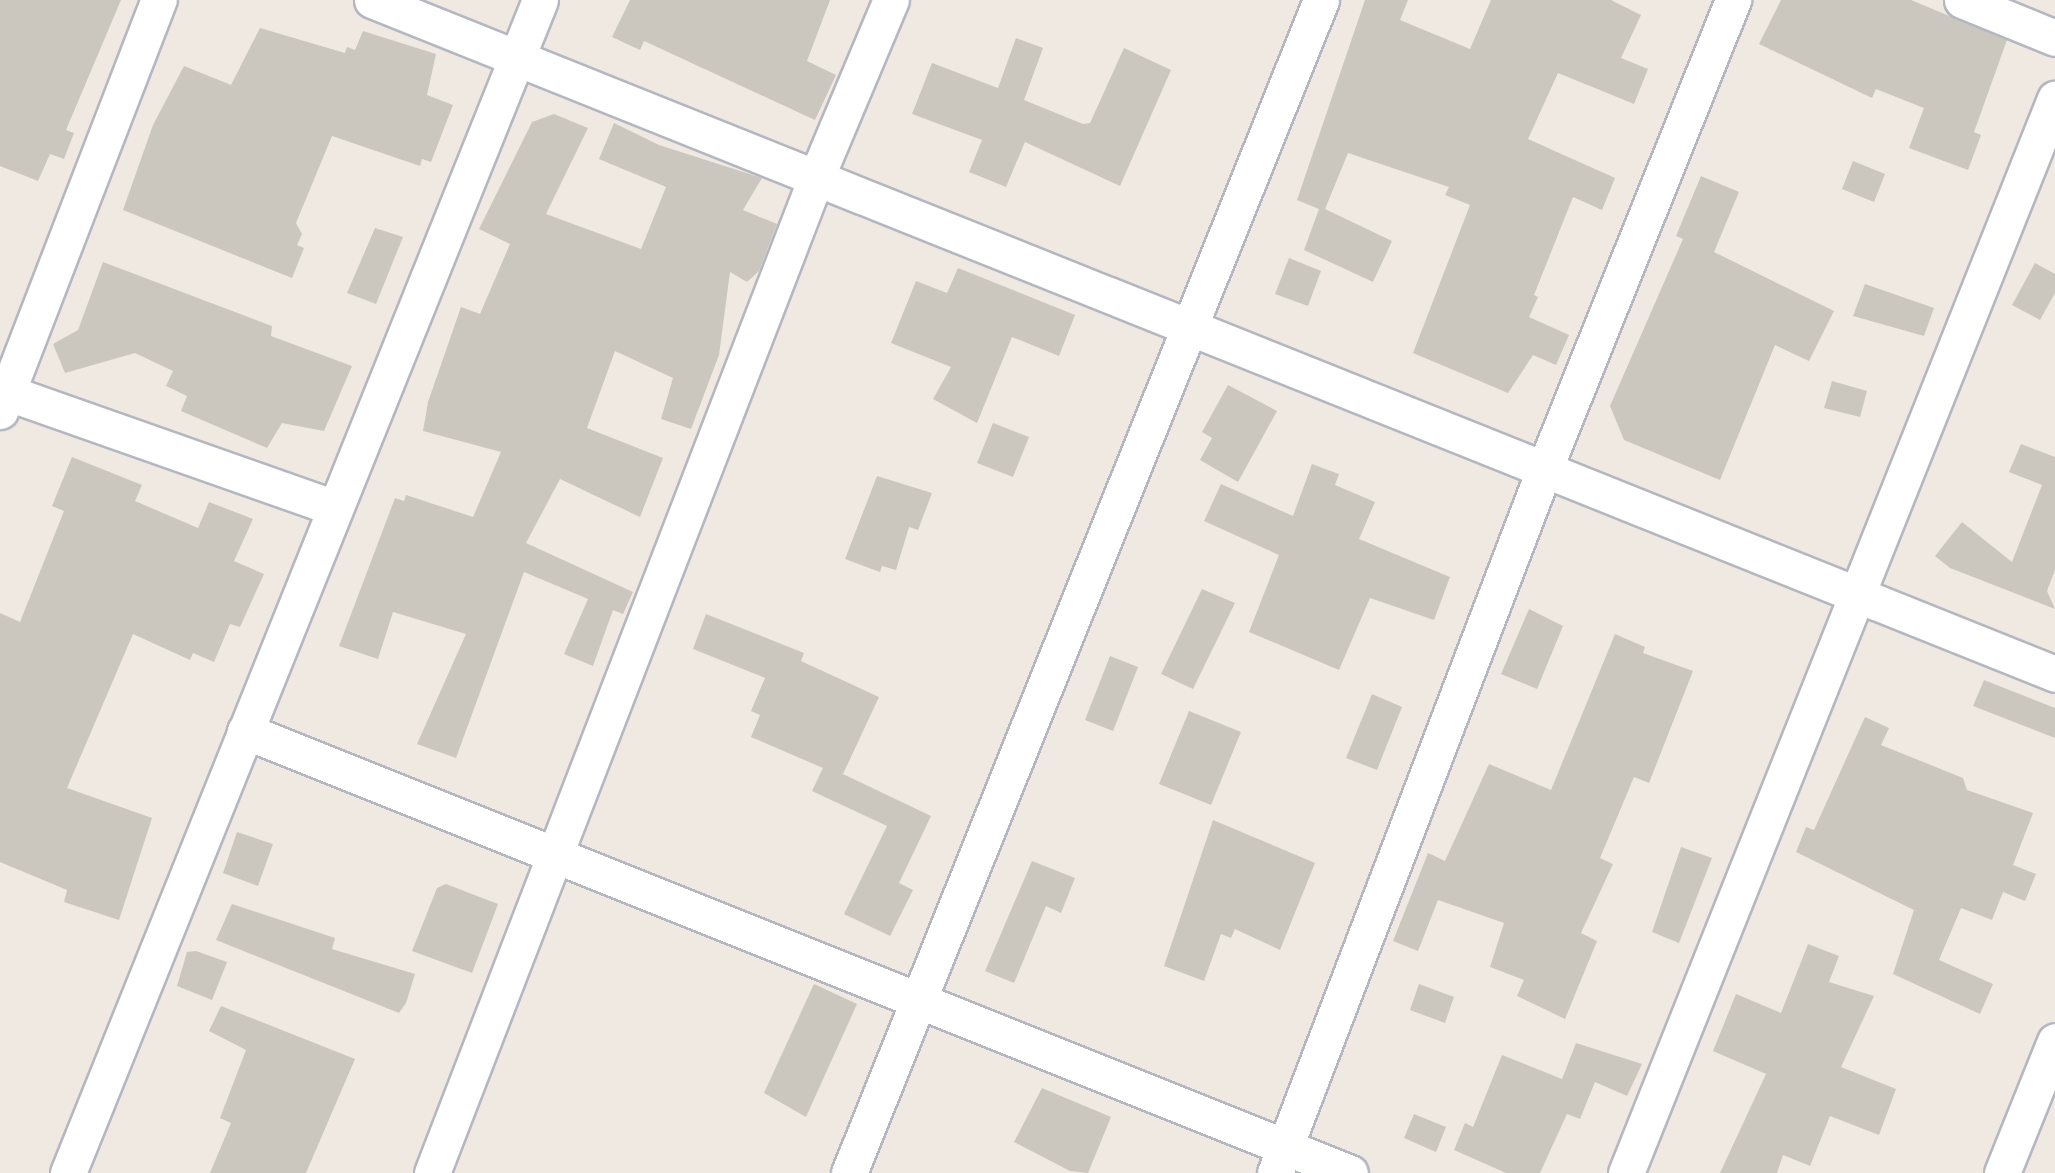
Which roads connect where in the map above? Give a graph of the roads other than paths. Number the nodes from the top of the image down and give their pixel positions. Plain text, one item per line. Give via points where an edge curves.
1 (159, 0) edge
2 (372, 0) edge
3 (540, 0) edge
4 (891, 0) edge
5 (1321, 0) edge
6 (1733, 0) edge
7 (1962, 0) edge
8 (2055, 38) edge
9 (517, 58) junction
10 (2055, 99) edge
11 (816, 178) junction
12 (1189, 328) junction
13 (2, 398) edge
14 (1544, 470) junction
15 (335, 508) junction
16 (1857, 594) junction
17 (2055, 674) edge
18 (245, 731) junction
19 (553, 854) junction
20 (919, 1000) junction
21 (2055, 1041) edge
22 (1280, 1160) edge
23 (68, 1173) edge
24 (432, 1173) edge
25 (849, 1173) edge
26 (1350, 1173) edge
27 (1626, 1173) edge
28 (2002, 1173) edge

1 - 13 street
2 - 9 street
3 - 9 street
4 - 11 street
5 - 12 street
6 - 14 street
7 - 8 street
9 - 11 street
9 - 15 street
10 - 16 street
11 - 12 street
11 - 19 street
12 - 14 street
12 - 20 street
13 - 15 street
14 - 16 street
14 - 22 street
15 - 18 street
16 - 17 street
16 - 27 street
18 - 19 street
18 - 23 street
19 - 20 street
19 - 24 street
20 - 22 street
20 - 25 street
21 - 28 street
22 - 26 street

